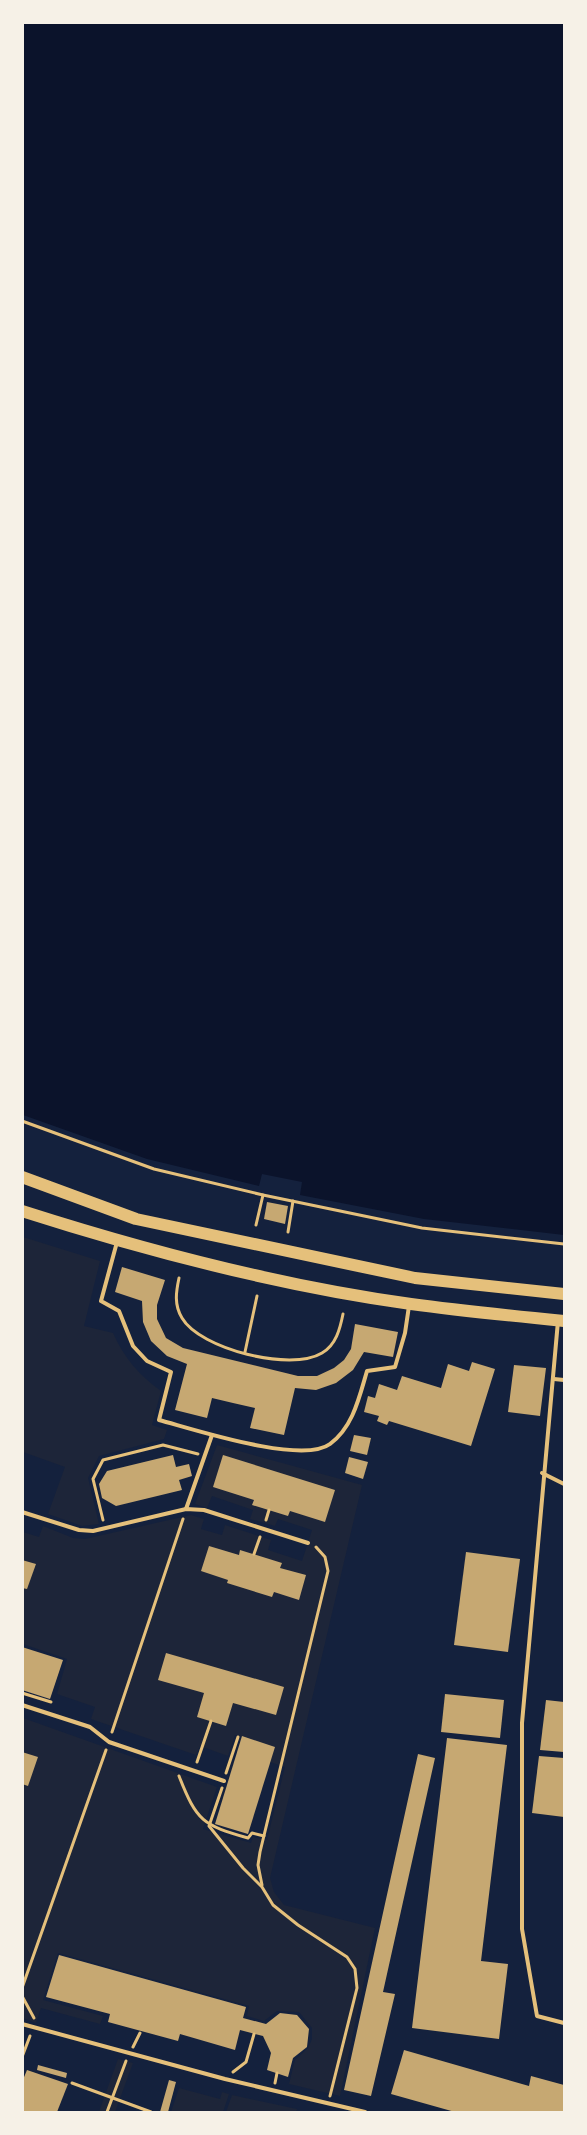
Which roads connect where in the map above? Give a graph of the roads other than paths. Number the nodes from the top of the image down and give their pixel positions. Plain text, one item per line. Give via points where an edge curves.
1 (22, 1177) edge
2 (22, 1211) edge
3 (118, 1241) junction
4 (564, 1294) edge
5 (409, 1304) junction
6 (561, 1321) edge
7 (554, 1379) junction
8 (564, 1380) edge
9 (212, 1435) junction
10 (542, 1473) junction
11 (564, 1484) edge
12 (186, 1509) junction
13 (22, 1512) edge
14 (308, 1543) road end
15 (22, 1705) edge
16 (224, 1780) road end
17 (564, 2023) edge
18 (22, 2024) edge
19 (365, 2112) edge

1 - 4 main road via 136,1219 180,1229 415,1278
2 - 3 main road
3 - 5 main road via 261,1276
3 - 9 lane via 100,1301 118,1311 134,1346 147,1361 171,1372 159,1420
5 - 6 main road
5 - 9 lane via 395,1367 367,1371 349,1425 329,1445 310,1451 284,1450
6 - 7 lane via 552,1369
7 - 8 lane
7 - 10 lane
9 - 12 lane
10 - 11 lane
10 - 17 lane via 522,1723 522,1929 537,2016
12 - 13 lane via 106,1529 79,1530
12 - 14 lane via 204,1510
15 - 16 lane via 90,1727 109,1742
18 - 19 lane

